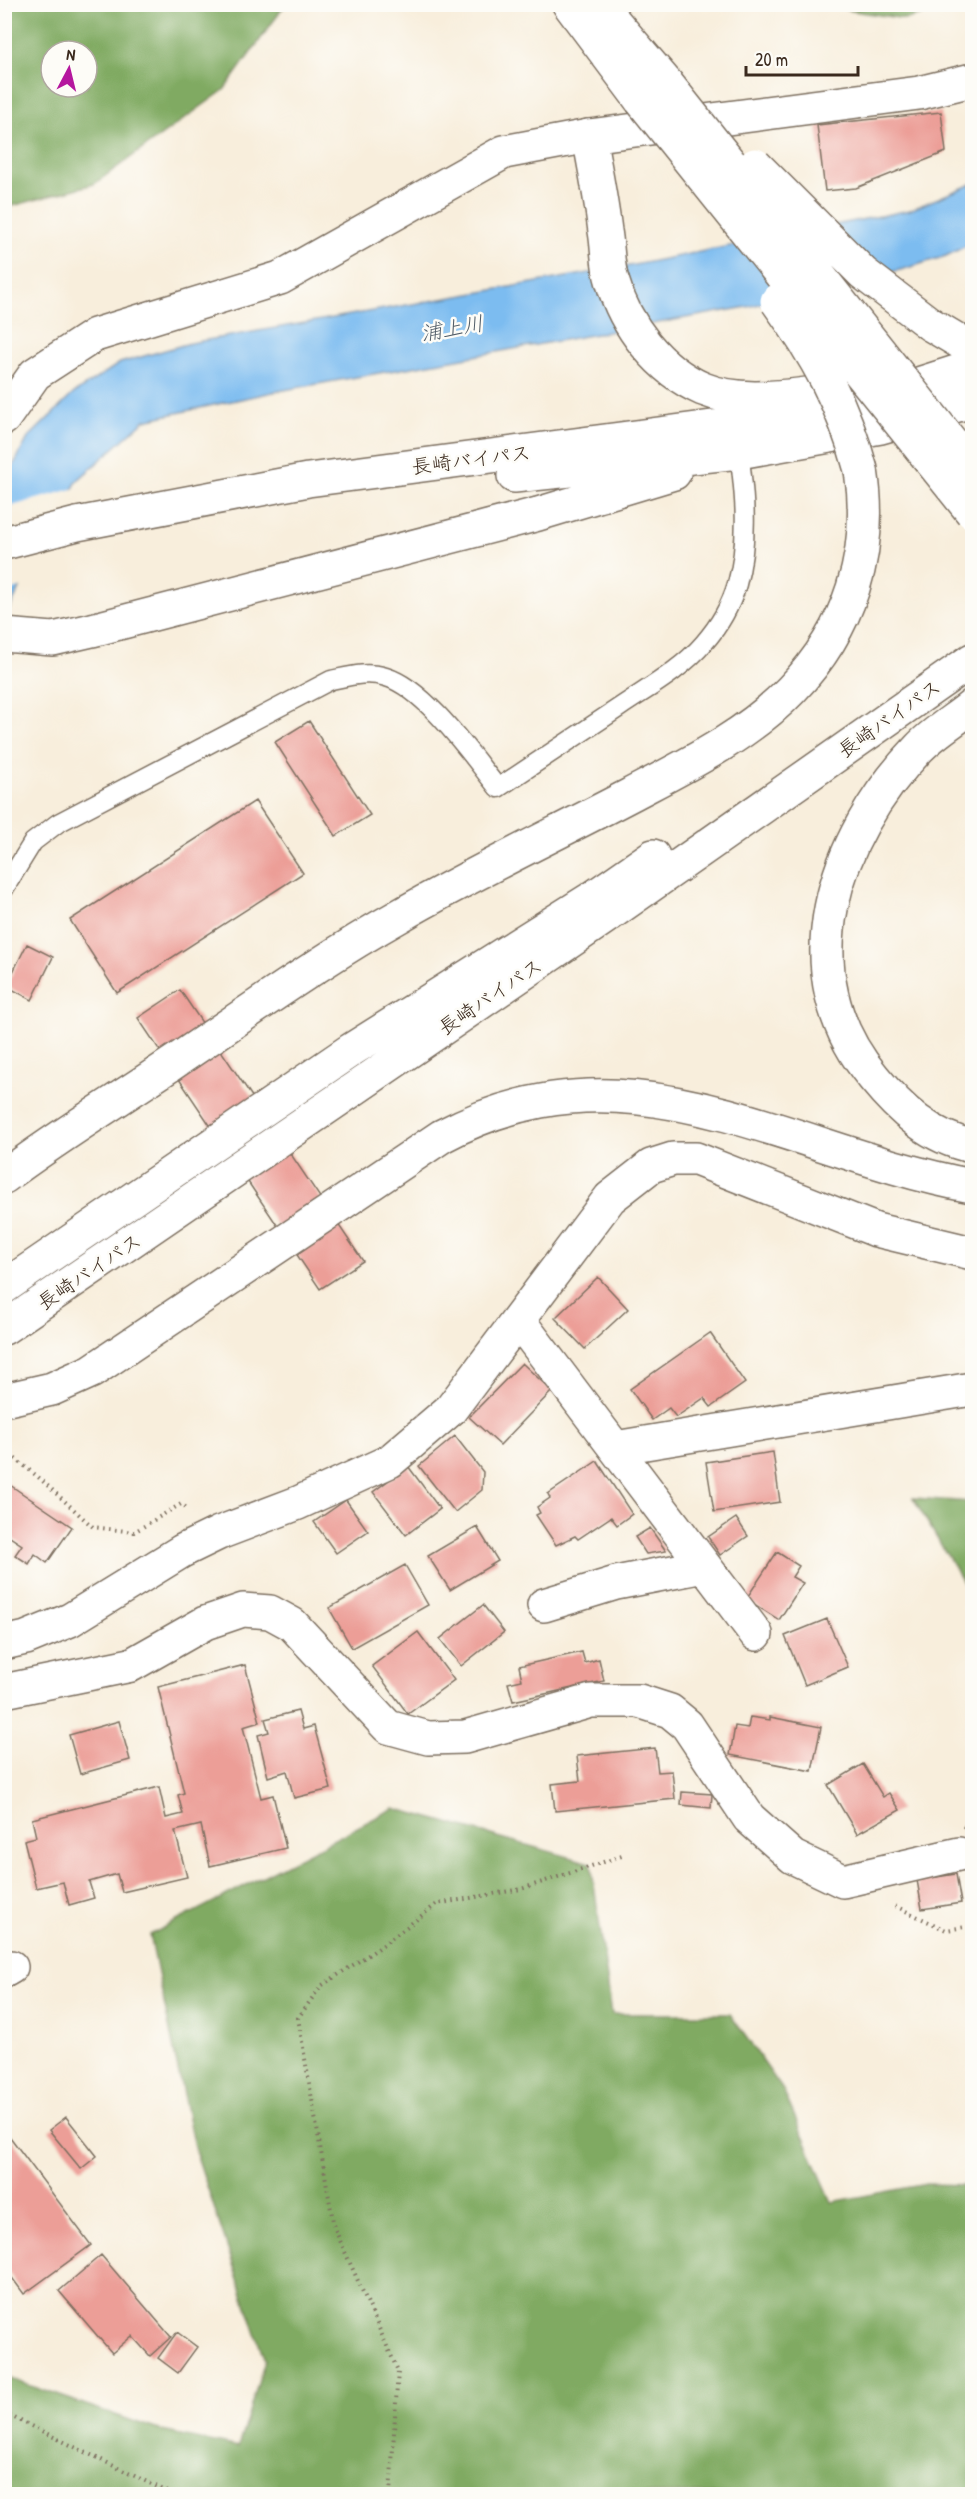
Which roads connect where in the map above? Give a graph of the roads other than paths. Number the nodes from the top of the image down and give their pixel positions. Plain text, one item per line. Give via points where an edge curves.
1 (569, 4) edge
2 (599, 4) edge
3 (972, 80) edge
4 (654, 92) junction
5 (589, 136) junction
6 (972, 350) edge
7 (972, 367) edge
8 (972, 401) edge
9 (4, 418) edge
10 (739, 452) junction
11 (972, 468) edge
12 (972, 512) edge
13 (80, 533) junction
14 (4, 543) edge
15 (4, 563) edge
16 (11, 637) edge
17 (972, 637) edge
18 (972, 660) edge
19 (972, 706) edge
20 (4, 889) edge
21 (972, 1146) edge
22 (4, 1177) edge
23 (972, 1186) edge
24 (972, 1253) edge
25 (4, 1287) edge
26 (519, 1321) junction
27 (4, 1328) edge
28 (972, 1389) edge
29 (4, 1400) edge
30 (615, 1448) junction
31 (704, 1566) junction
32 (544, 1605) dead end
33 (756, 1634) dead end
34 (4, 1643) edge
35 (4, 1691) edge
36 (959, 1854) dead end

1 - 4 main road
2 - 4 main road
3 - 5 main road via 919,93
4 - 6 main road, bridge via 759,170 863,273
4 - 11 main road, bridge
4 - 12 main road, bridge
4 - 22 main road, bridge via 721,224 802,336 822,369 850,432 861,470 866,529 855,587 844,614 812,667 789,692 736,734 671,773 400,915
5 - 6 main road via 611,279 622,309 657,357 679,376 705,389 743,397 782,397 856,386
5 - 9 main road via 504,152 280,278 95,335 35,374
7 - 13 main road, 長崎バイパス via 855,404 782,418 308,480
8 - 10 main road, 長崎バイパス via 881,427
10 - 13 main road, 長崎バイパス via 451,483
10 - 16 main road via 538,514 92,630 53,639
10 - 20 lane via 746,518 737,584 723,616 703,644 654,684 498,788 441,717 405,687 387,677 359,674 331,680 58,823 33,842
13 - 14 main road, 長崎バイパス
13 - 15 main road, 長崎バイパス
17 - 25 main road, 長崎バイパス via 594,897 351,1050
18 - 27 main road, 長崎バイパス via 600,921
19 - 21 main road via 920,747 862,820 833,900 828,941 829,985 841,1028 854,1055 916,1122
23 - 29 main road via 879,1164 745,1118 694,1106 614,1096 534,1102 472,1119 442,1136 92,1371 52,1389
24 - 26 main road via 876,1230 696,1159 674,1158 651,1166 610,1198
26 - 30 main road
26 - 34 main road via 451,1409 390,1461 298,1503 219,1533 182,1551 70,1620
28 - 30 main road
30 - 31 main road
31 - 32 main road via 616,1583
31 - 33 main road
35 - 36 main road via 131,1665 205,1623 243,1610 270,1612 292,1624 387,1727 428,1738 465,1737 591,1701 639,1701 670,1711 687,1725 750,1818 793,1857 843,1881

